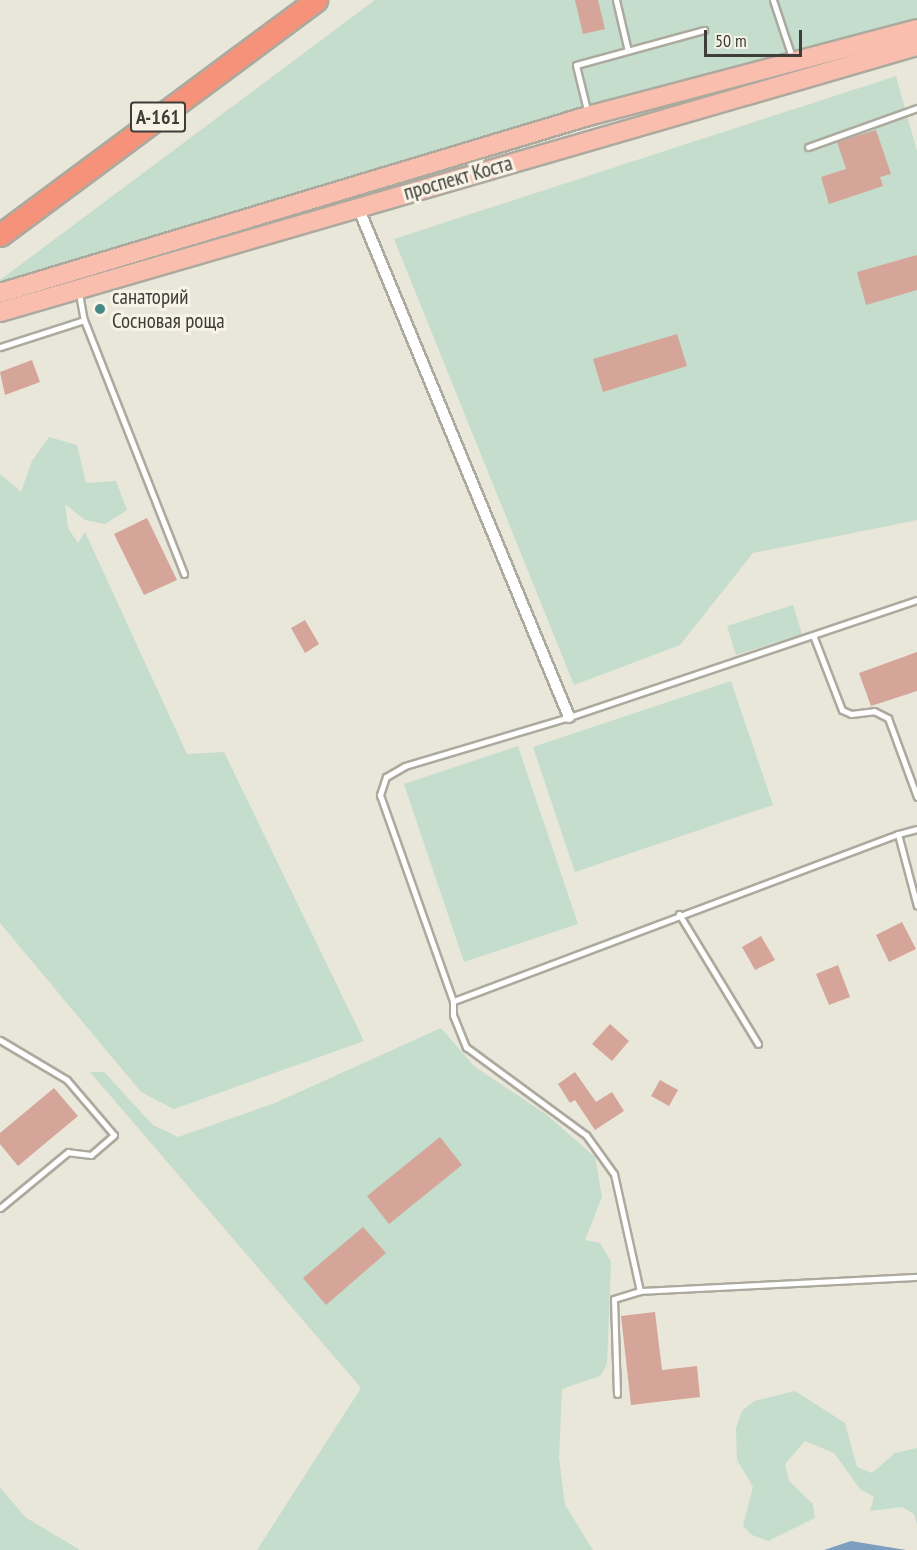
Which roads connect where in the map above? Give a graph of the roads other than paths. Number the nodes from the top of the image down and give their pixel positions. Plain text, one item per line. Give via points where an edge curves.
1 (316, 0) edge
2 (616, 0) edge
3 (773, 0) edge
4 (917, 29) edge
5 (704, 30) dead end
6 (917, 45) edge
7 (628, 51) junction
8 (793, 62) junction
9 (917, 108) edge
10 (588, 116) junction
11 (808, 147) dead end
12 (358, 207) junction
13 (0, 235) edge
14 (72, 270) junction
15 (79, 291) junction
16 (0, 293) edge
17 (0, 312) edge
18 (84, 320) junction
19 (0, 347) edge
20 (184, 574) dead end
21 (917, 600) edge
22 (813, 635) junction
23 (569, 717) junction
24 (914, 775) edge
25 (917, 797) edge
26 (917, 829) edge
27 (898, 834) junction
28 (917, 906) edge
29 (678, 914) junction
30 (453, 1001) junction
31 (0, 1040) edge
32 (758, 1044) dead end
33 (0, 1208) edge
34 (917, 1277) edge
35 (640, 1291) junction
36 (617, 1394) dead end

1 - 13 highway, А-161
2 - 7 lane
3 - 8 lane
4 - 8 main road, проспект Коста
5 - 7 lane
6 - 12 main road, проспект Коста
7 - 10 lane via 576,65
8 - 10 main road, проспект Коста
9 - 11 lane
10 - 14 main road, проспект Коста
12 - 15 main road, проспект Коста
12 - 23 street
14 - 15 main road
14 - 16 main road, проспект Коста
15 - 17 main road, проспект Коста
15 - 18 lane
18 - 19 lane
18 - 20 lane
21 - 22 lane
22 - 23 lane
22 - 24 lane via 842,710 851,714 884,713
23 - 30 lane via 405,766 386,777 380,795
24 - 25 lane
26 - 27 lane
27 - 28 lane
27 - 29 lane
29 - 30 lane
29 - 32 lane
30 - 35 lane via 453,1015 466,1047 586,1135 614,1174
31 - 33 lane via 67,1080 114,1135 91,1155 68,1152
34 - 35 lane
35 - 36 lane via 614,1299

